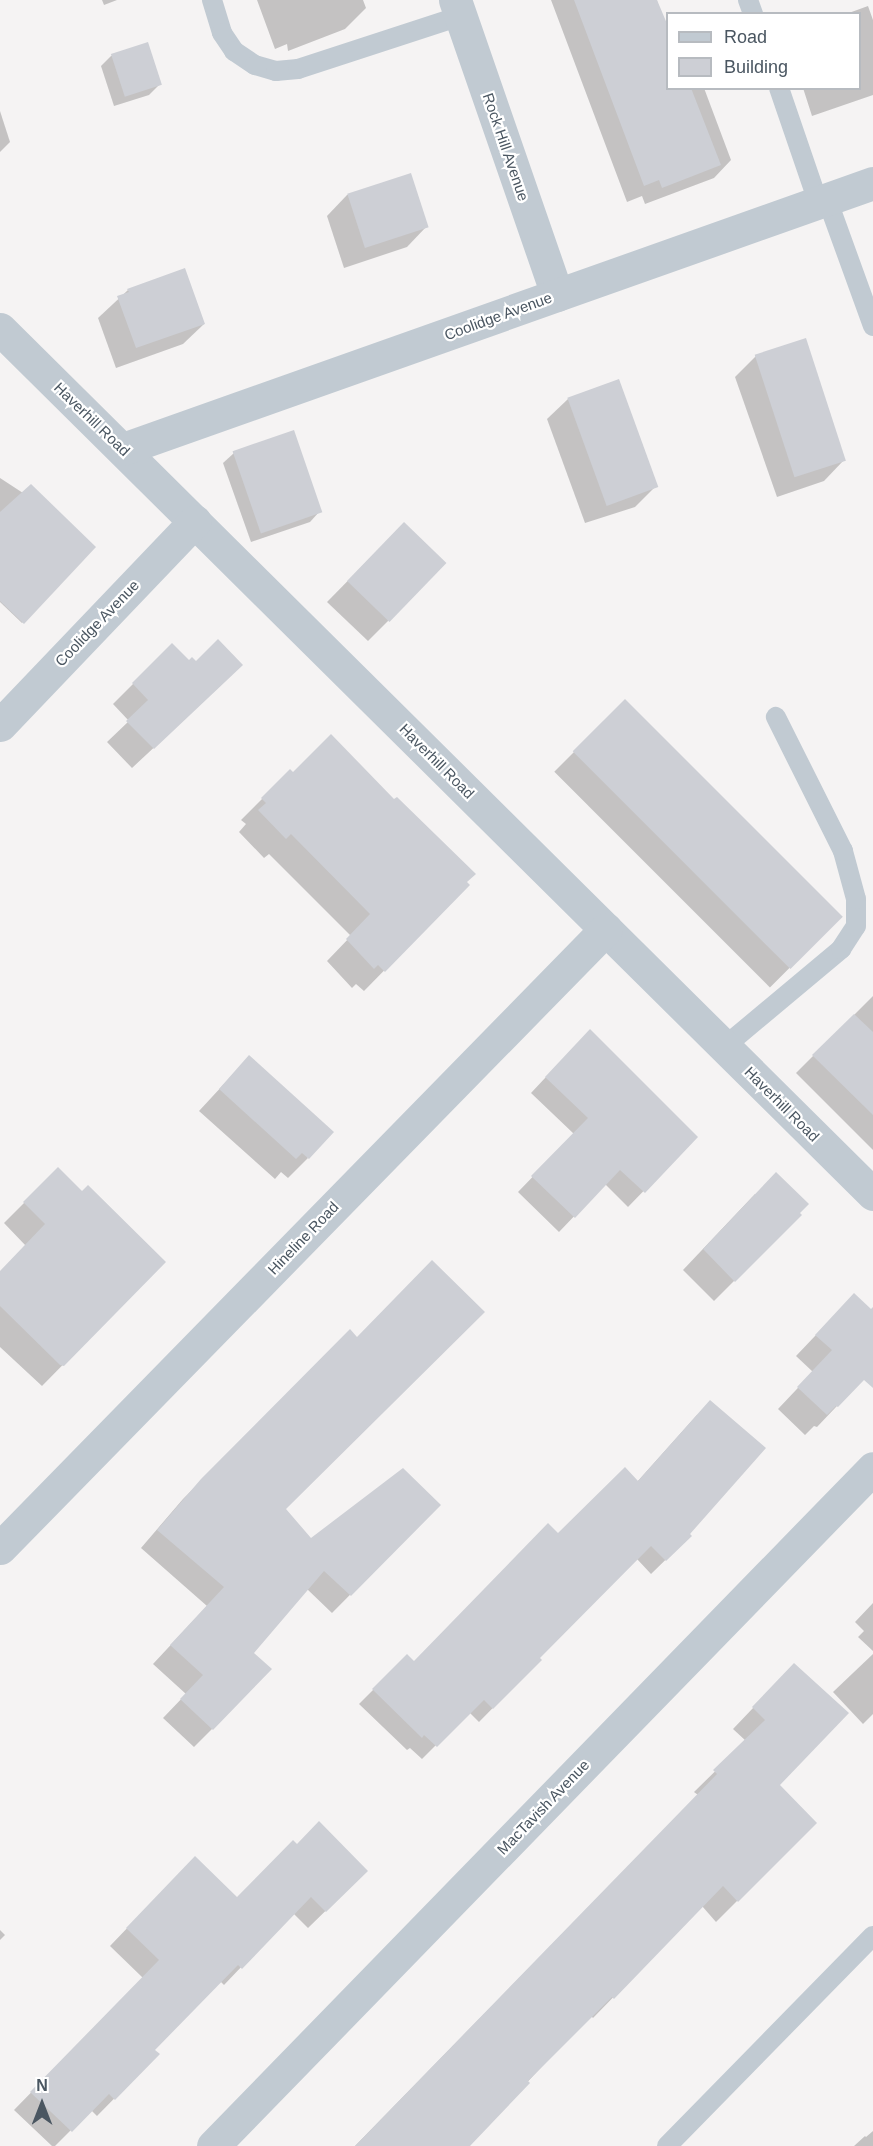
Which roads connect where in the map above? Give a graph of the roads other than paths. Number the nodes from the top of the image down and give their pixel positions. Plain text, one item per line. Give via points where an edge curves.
1 (212, 0) edge
2 (457, 8) edge
3 (780, 90) edge
4 (873, 183) edge
5 (823, 200) junction
6 (557, 295) junction
7 (873, 326) edge
8 (0, 329) edge
9 (123, 449) junction
10 (195, 521) junction
11 (776, 717) dead end
12 (0, 724) edge
13 (606, 929) junction
14 (724, 1047) junction
15 (873, 1194) edge
16 (873, 1468) edge
17 (0, 1548) edge
18 (873, 1936) edge
19 (213, 2146) edge
20 (667, 2146) edge

1 - 2 lane via 222,33 234,51 255,65 276,71 298,69
2 - 6 street, Rock Hill Avenue
3 - 5 lane
4 - 5 street, Coolidge Avenue
5 - 6 street, Coolidge Avenue
5 - 7 lane
6 - 9 street, Coolidge Avenue
8 - 9 street, Haverhill Road
9 - 10 street, Haverhill Road
10 - 12 street, Coolidge Avenue
10 - 13 street, Haverhill Road
11 - 14 lane via 843,851 856,898 856,926 841,949
13 - 14 street, Haverhill Road
13 - 17 street, Hineline Road
14 - 15 street, Haverhill Road
16 - 19 street, MacTavish Avenue
18 - 20 lane

